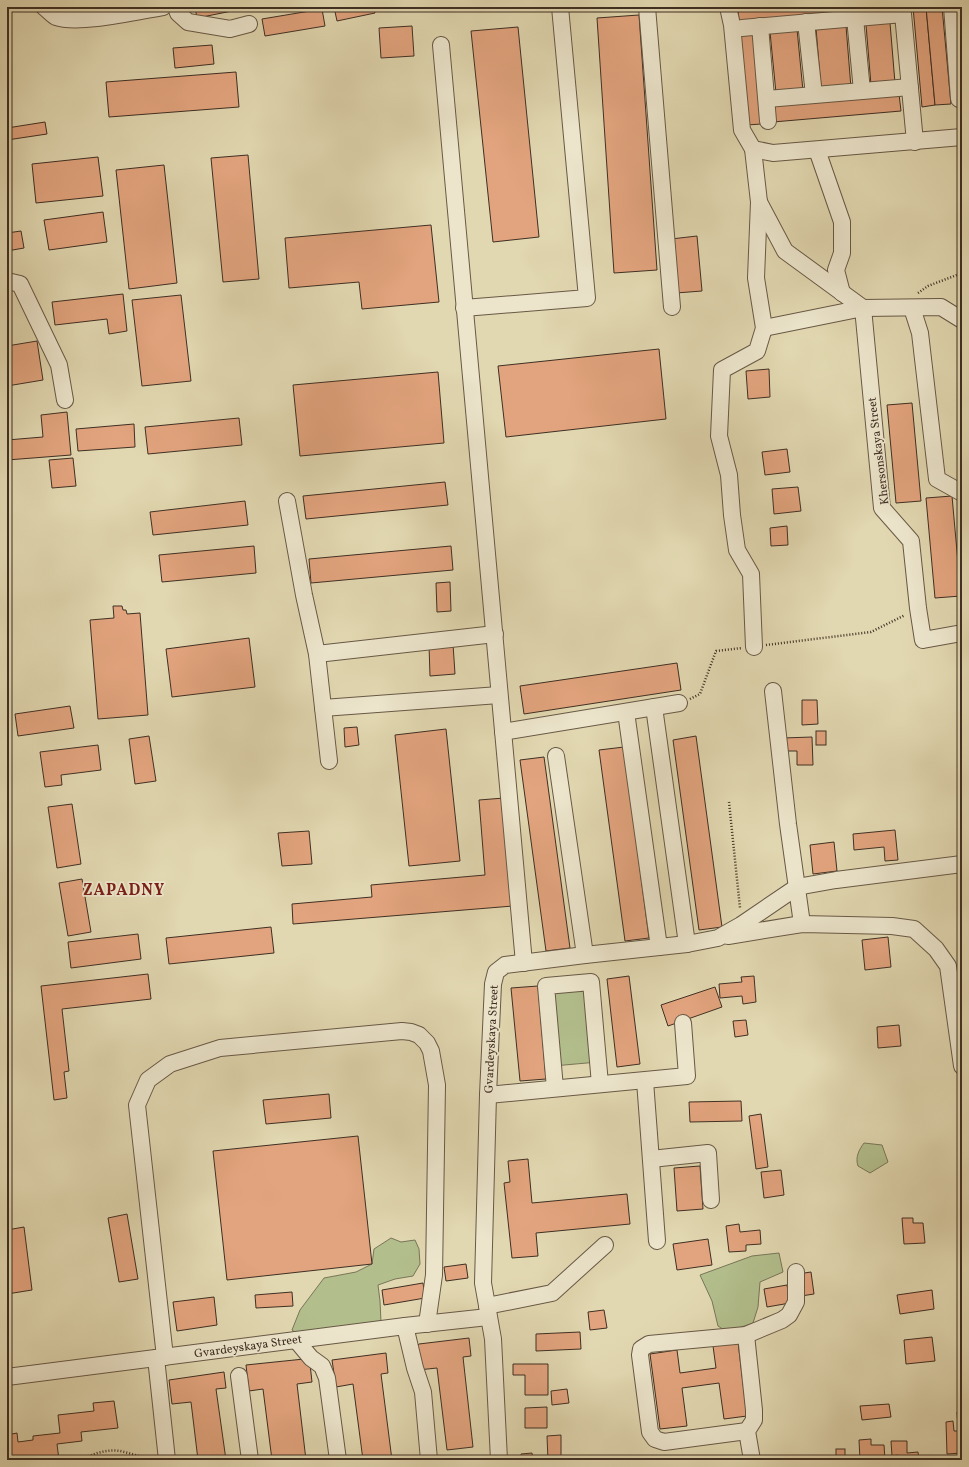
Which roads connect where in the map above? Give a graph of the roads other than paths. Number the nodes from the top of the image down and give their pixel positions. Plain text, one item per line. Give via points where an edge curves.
1 (44, 7) edge
2 (163, 7) edge
3 (176, 7) edge
4 (560, 7) edge
5 (647, 7) edge
6 (728, 7) edge
7 (952, 7) edge
8 (855, 18) junction
9 (806, 22) junction
10 (249, 24) dead end
11 (760, 26) junction
12 (742, 28) dead end
13 (441, 45) dead end
14 (910, 87) junction
15 (862, 91) junction
16 (814, 95) junction
17 (767, 99) junction
18 (959, 99) dead end
19 (768, 121) dead end
20 (962, 137) edge
21 (915, 142) junction
22 (753, 149) junction
23 (817, 150) junction
24 (759, 202) junction
25 (7, 281) edge
26 (842, 293) junction
27 (914, 301) junction
28 (672, 307) dead end
29 (464, 308) junction
30 (863, 308) junction
31 (962, 320) edge
32 (764, 328) junction
33 (65, 400) dead end
34 (962, 493) edge
35 (287, 502) dead end
36 (962, 633) edge
37 (495, 634) junction
38 (754, 647) road end
39 (317, 654) junction
40 (773, 691) dead end
41 (499, 695) junction
42 (679, 703) road end
43 (654, 707) junction
44 (323, 708) junction
45 (626, 712) junction
46 (503, 732) junction
47 (556, 756) dead end
48 (329, 761) dead end
49 (962, 864) edge
50 (797, 887) junction
51 (802, 924) junction
52 (718, 938) junction
53 (687, 944) junction
54 (659, 947) junction
55 (585, 955) junction
56 (524, 962) junction
57 (684, 1024) dead end
58 (962, 1060) edge
59 (645, 1081) junction
60 (600, 1084) junction
61 (554, 1088) junction
62 (488, 1095) junction
63 (651, 1159) junction
64 (711, 1200) dead end
65 (657, 1241) dead end
66 (605, 1245) dead end
67 (796, 1272) dead end
68 (487, 1311) junction
69 (427, 1324) junction
70 (406, 1326) junction
71 (746, 1335) junction
72 (296, 1340) junction
73 (160, 1358) junction
74 (239, 1376) dead end
75 (7, 1377) edge
76 (747, 1432) junction
77 (167, 1459) edge
78 (250, 1460) edge
79 (338, 1460) edge
80 (429, 1460) edge
81 (499, 1460) edge
82 (752, 1460) edge

1 - 2 street via 55,17 73,20
3 - 10 street via 178,13 188,22 230,29
4 - 29 street via 587,298
5 - 28 street
6 - 22 street via 742,130
7 - 18 street
8 - 9 street
8 - 14 street via 903,14
8 - 15 street
9 - 11 street
9 - 16 street
11 - 12 street
11 - 17 street
13 - 29 street
14 - 15 street
14 - 21 street
15 - 16 street
16 - 17 street
17 - 19 street
20 - 21 street
21 - 23 street
22 - 23 street via 773,153
22 - 24 street
23 - 26 street via 842,222 842,253 836,270
24 - 26 street via 785,251
24 - 32 street via 756,278
25 - 33 street via 20,284 59,365
26 - 30 street
27 - 30 street
27 - 31 street via 941,307
27 - 34 street via 937,479
29 - 37 street
30 - 32 street
30 - 36 street, Khersonskaya Street via 882,508 911,541 923,640
32 - 38 street via 757,351 722,370 718,436 729,475 737,550 751,574
35 - 39 street
37 - 39 street
37 - 41 street
39 - 44 street
40 - 50 street
41 - 44 street
41 - 46 street
42 - 43 street
43 - 45 street
43 - 53 street
44 - 48 street
45 - 46 street
45 - 54 street
46 - 56 street
47 - 55 street
49 - 50 street
50 - 51 street
50 - 52 street
51 - 52 street, Gvardeyskaya Street
51 - 58 street, Gvardeyskaya Street via 892,926 914,929 936,949 948,966
52 - 53 street, Gvardeyskaya Street
53 - 54 street, Gvardeyskaya Street
54 - 55 street, Gvardeyskaya Street
55 - 56 street, Gvardeyskaya Street
56 - 62 street, Gvardeyskaya Street via 505,965 496,972 493,984
57 - 59 street via 687,1076
59 - 60 street
59 - 63 street
60 - 61 street
60 - 61 street via 591,982 546,986
61 - 62 street
62 - 68 street, Gvardeyskaya Street via 483,1283
63 - 64 street via 708,1154
63 - 65 street
66 - 68 street via 552,1293
67 - 71 street via 796,1302 789,1315
68 - 69 street, Gvardeyskaya Street
68 - 81 street, Gvardeyskaya Street via 493,1339
69 - 70 street, Gvardeyskaya Street
69 - 73 street via 434,1275 437,1085 433,1056 427,1042 419,1035 402,1031 220,1048 170,1064 148,1080 137,1106
70 - 72 street, Gvardeyskaya Street
70 - 80 street via 423,1392
71 - 76 street via 754,1410 754,1420
71 - 76 street via 649,1344 641,1349 640,1355 650,1432 655,1439 664,1442
72 - 73 street, Gvardeyskaya Street
72 - 79 street via 311,1358 322,1366 327,1378
73 - 75 street, Gvardeyskaya Street
73 - 77 street
74 - 78 street
76 - 82 street

